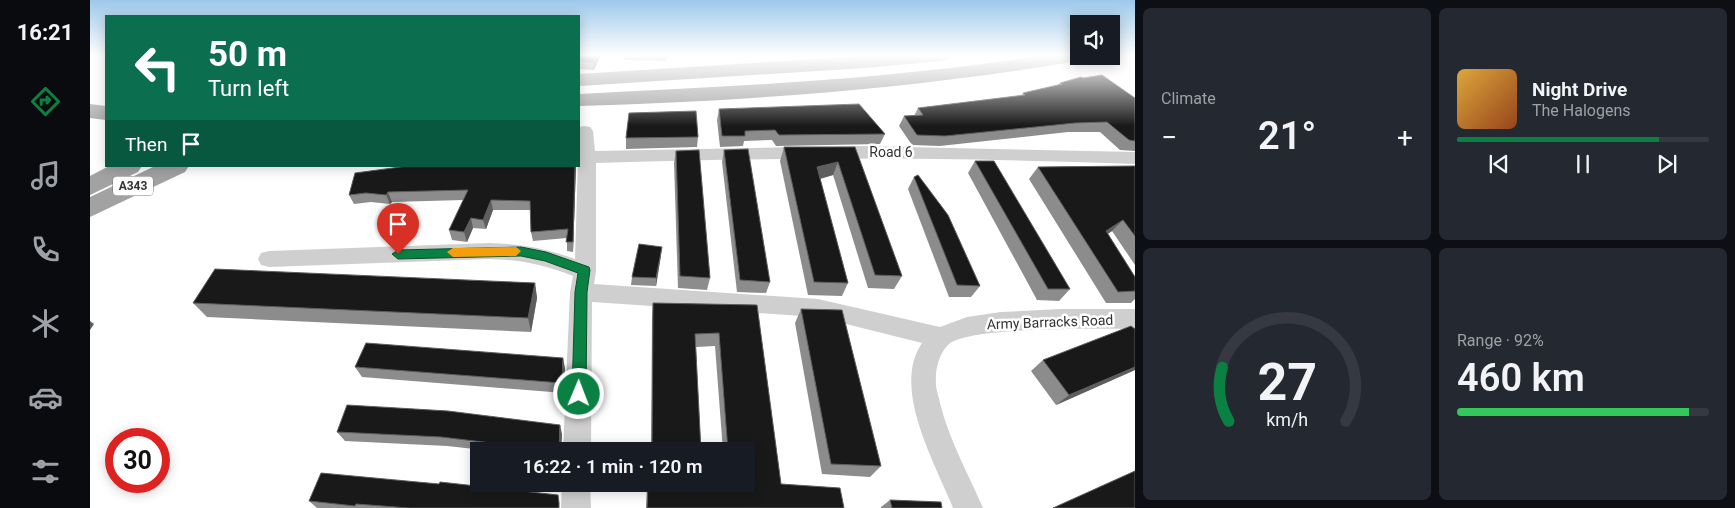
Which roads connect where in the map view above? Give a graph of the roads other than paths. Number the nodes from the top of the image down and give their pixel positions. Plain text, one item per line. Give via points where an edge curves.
1 (600, 79) edge
2 (917, 79) edge
3 (580, 80) edge
4 (90, 98) edge
5 (105, 98) edge
6 (580, 100) edge
7 (90, 111) edge
8 (105, 113) edge
9 (584, 131) dead end
10 (587, 157) junction
11 (1135, 158) edge
12 (107, 167) edge
13 (128, 167) edge
14 (175, 167) edge
15 (90, 180) edge
16 (90, 186) edge
17 (90, 208) edge
18 (270, 259) dead end
19 (583, 281) junction
20 (1135, 319) edge
21 (940, 337) junction
22 (578, 442) edge
23 (576, 492) edge
24 (576, 508) edge
25 (968, 508) edge

1 - 3 highway
2 - 6 highway
4 - 5 main road
7 - 8 main road
9 - 10 street
10 - 11 street, Road 6 via 895,152
10 - 19 street
12 - 15 main road
13 - 16 highway, A343
14 - 17 highway, A343
18 - 19 street via 521,252 546,257
19 - 21 street via 818,308
19 - 22 street
20 - 21 street, Army Barracks Road via 1001,322 967,327
21 - 25 street via 926,358 923,385 933,428
23 - 24 street

